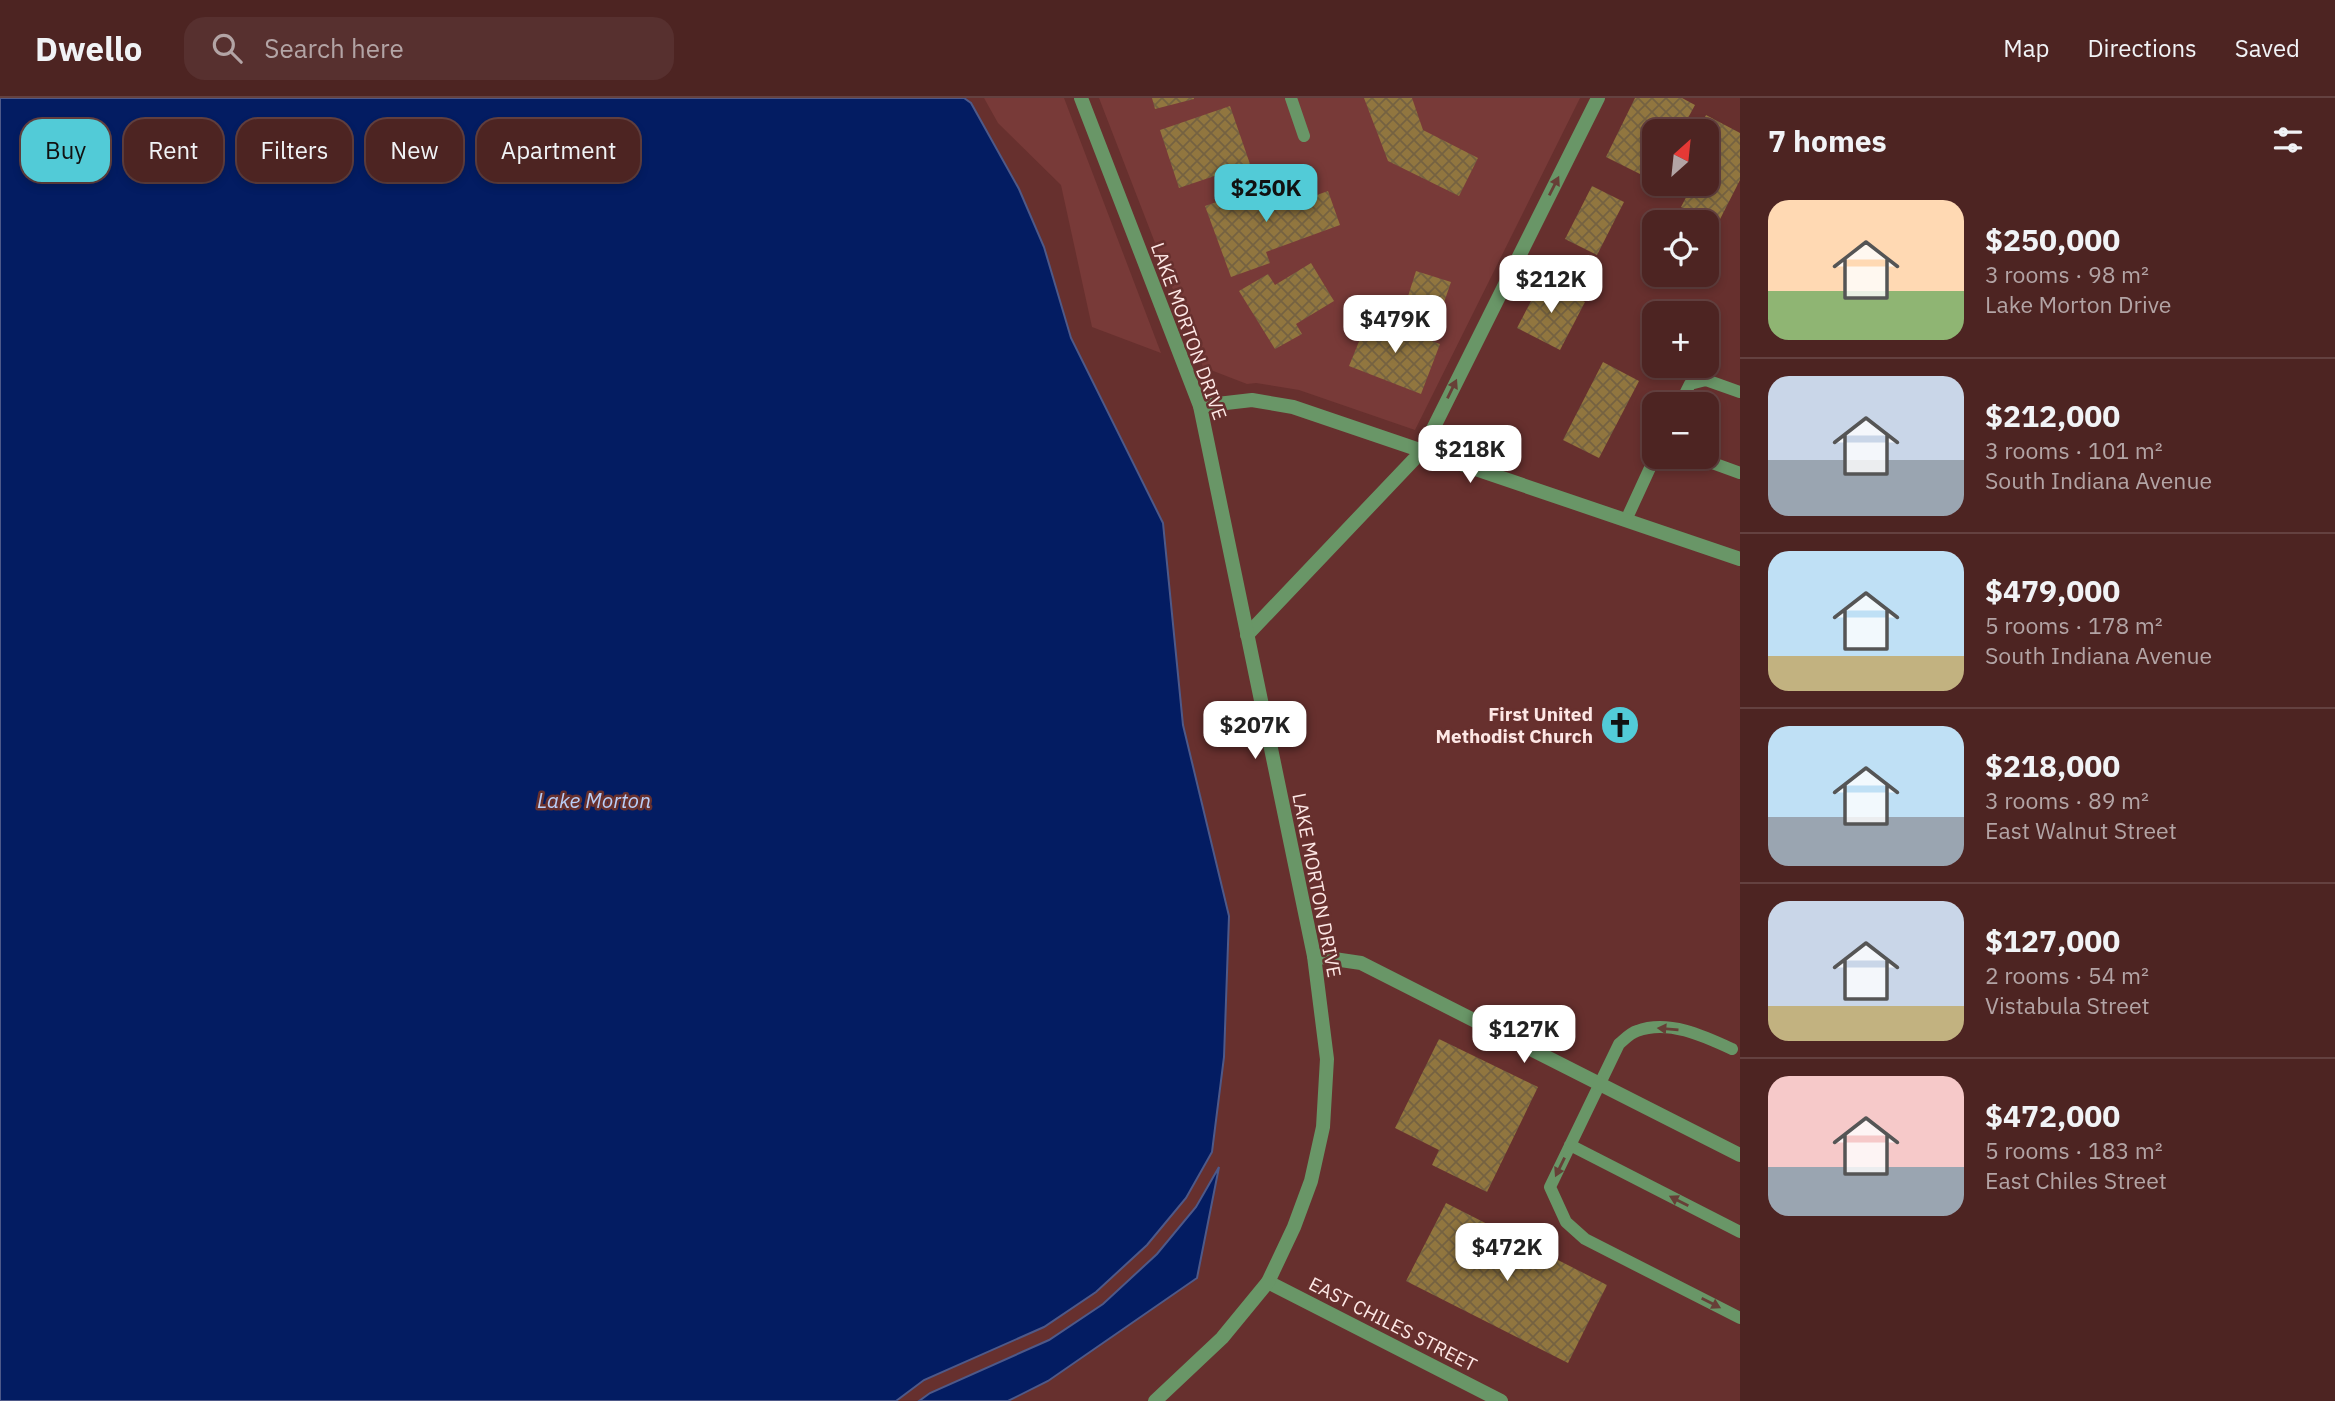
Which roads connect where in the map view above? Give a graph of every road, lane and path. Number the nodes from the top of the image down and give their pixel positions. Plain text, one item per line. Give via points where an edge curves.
1 (1081, 98) edge
2 (1290, 98) edge
3 (1598, 98) edge
4 (1304, 136) dead end
5 (1685, 392) edge
6 (1740, 392) edge
7 (1200, 406) junction
8 (1422, 451) junction
9 (1719, 465) edge
10 (1650, 469) edge
11 (1740, 473) edge
12 (1626, 520) junction
13 (1740, 559) edge
14 (1247, 635) junction
15 (1314, 956) junction
16 (1732, 1049) dead end
17 (1600, 1084) junction
18 (1570, 1145) junction
19 (1740, 1155) edge
20 (1740, 1232) edge
21 (1268, 1282) junction
22 (1740, 1318) edge
23 (1154, 1401) edge
24 (1501, 1401) edge

1 - 7 street, LAKE MORTON DRIVE
2 - 4 lane
8 -> 3 street
5 - 6 lane via 1689,384 1706,380
7 - 8 street via 1252,400 1293,407
7 - 14 street, LAKE MORTON DRIVE
8 - 12 street
8 - 14 street
9 - 11 lane
10 - 12 lane
12 - 13 street
14 - 15 street, LAKE MORTON DRIVE
15 - 17 street via 1361,963
15 - 21 street, LAKE MORTON DRIVE via 1327,1059 1323,1127 1311,1181
16 -> 17 lane via 1699,1034 1661,1027 1636,1031 1619,1044
17 - 18 lane
17 - 19 street
20 -> 18 lane
18 -> 22 lane via 1550,1186 1566,1222 1585,1239
21 - 23 street, LAKE MORTON DRIVE via 1222,1338
21 - 24 street, EAST CHILES STREET

